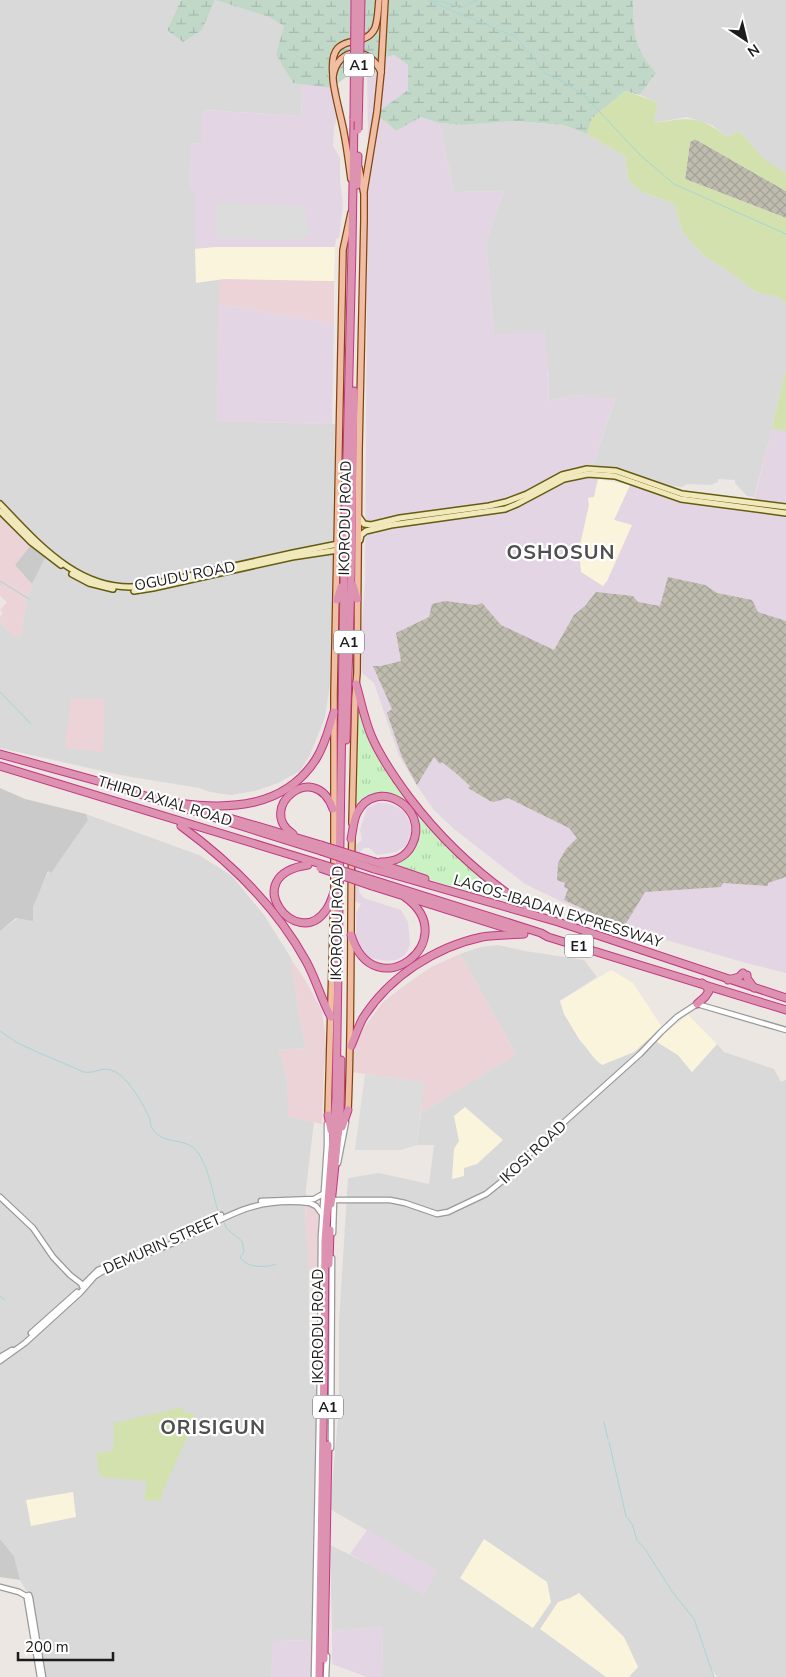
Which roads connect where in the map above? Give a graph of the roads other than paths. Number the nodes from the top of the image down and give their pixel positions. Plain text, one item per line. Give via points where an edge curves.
1 (355, 0) edge
2 (361, 0) edge
3 (379, 0) edge
4 (385, 0) edge
5 (381, 72) junction
6 (333, 77) junction
7 (356, 130) junction
8 (358, 168) junction
9 (353, 193) junction
10 (364, 194) junction
11 (729, 502) junction
12 (0, 504) edge
13 (786, 507) edge
14 (0, 511) edge
15 (786, 513) edge
16 (359, 516) junction
17 (338, 547) junction
18 (358, 548) junction
19 (347, 580) junction
20 (357, 599) junction
21 (337, 600) junction
22 (356, 684) junction
23 (334, 712) junction
24 (0, 754) edge
25 (0, 766) edge
26 (146, 796) junction
27 (178, 802) junction
28 (333, 809) junction
29 (155, 814) junction
30 (181, 826) junction
31 (302, 839) junction
32 (352, 839) junction
33 (321, 848) junction
34 (308, 865) junction
35 (320, 866) junction
36 (375, 866) junction
37 (373, 883) junction
38 (334, 892) junction
39 (400, 894) junction
40 (529, 908) junction
41 (558, 922) junction
42 (524, 934) junction
43 (351, 935) junction
44 (548, 937) junction
45 (728, 980) junction
46 (702, 983) junction
47 (755, 989) junction
48 (786, 993) edge
49 (786, 998) edge
50 (697, 1004) junction
51 (786, 1010) edge
52 (331, 1017) junction
53 (786, 1030) edge
54 (350, 1046) junction
55 (348, 1110) junction
56 (328, 1115) junction
57 (335, 1138) junction
58 (324, 1196) junction
59 (0, 1197) edge
60 (334, 1200) junction
61 (322, 1214) junction
62 (222, 1216) junction
63 (216, 1219) junction
64 (83, 1285) junction
65 (0, 1359) edge
66 (0, 1587) edge
67 (326, 1618) junction
68 (41, 1677) edge
69 (314, 1677) edge
70 (319, 1677) edge
71 (325, 1677) edge

1 - 7 highway, IKORODU ROAD / A1, bridge
2 - 7 highway, IKORODU ROAD / A1, bridge
3 - 6 main road, bridge via 375,29 366,37 339,46 333,54
4 - 5 main road
5 - 6 main road, bridge via 372,58 356,53 338,62
5 - 10 main road
6 - 9 main road
7 - 8 highway, IKORODU ROAD / A1
7 - 9 highway, IKORODU ROAD / A1
8 - 10 main road, IKORODU ROAD
8 - 19 highway, IKORODU ROAD / A1
9 - 17 main road, IKORODU ROAD via 343,250
9 - 19 highway, IKORODU ROAD / A1
10 - 16 main road, IKORODU ROAD
11 - 13 main road
11 - 15 main road
11 - 16 main road via 682,494 616,471 588,469 562,475 515,499 489,506 370,525 364,524
11 - 18 main road via 682,499 615,476 588,474 566,478 504,509 400,523 366,531 361,535
12 - 17 main road, OGUDU ROAD via 68,567 95,582 120,588 144,586 293,552
14 - 17 main road, OGUDU ROAD via 31,542 76,576 89,583 119,590 154,588
16 - 18 main road, IKORODU ROAD
17 - 21 main road, IKORODU ROAD
18 - 20 main road, IKORODU ROAD
19 - 20 highway
19 - 21 highway
19 - 57 highway, IKORODU ROAD / A1
20 - 22 main road, IKORODU ROAD
21 - 23 main road, IKORODU ROAD
22 - 32 main road, IKORODU ROAD
22 - 40 highway via 374,742 415,805 471,866
23 - 27 highway via 316,760 295,783 278,794 243,806 201,806
23 - 28 main road, IKORODU ROAD
24 - 26 highway, THIRD AXIAL ROAD
25 - 29 highway, THIRD AXIAL ROAD
26 - 27 highway
26 - 33 highway, THIRD AXIAL ROAD
27 - 31 highway
28 - 31 highway via 326,795 318,790 308,787 289,794 282,804 282,821 287,830
28 - 38 main road, IKORODU ROAD
29 - 30 highway
29 - 35 highway, THIRD AXIAL ROAD
30 - 34 highway
30 - 52 highway via 221,856 266,903 305,959
31 - 33 highway
32 - 36 highway via 357,814 371,800 395,798 407,806 416,826 410,850 404,856
32 - 43 main road, IKORODU ROAD
33 - 36 highway, LAGOS-IBADAN EXPRESSWAY, bridge
34 - 35 highway
34 - 38 highway via 290,869 277,881 275,897 286,916 302,922 314,920 327,910
35 - 37 highway, LAGOS-IBADAN EXPRESSWAY, bridge
36 - 40 highway
36 - 41 highway, LAGOS-IBADAN EXPRESSWAY / E1
37 - 39 highway
37 - 44 highway, LAGOS-IBADAN EXPRESSWAY / E1
38 - 52 main road, IKORODU ROAD
39 - 42 highway
39 - 43 highway via 415,906 425,925 422,944 415,957 388,969 374,966 360,954
40 - 41 highway
41 - 45 highway, LAGOS-IBADAN EXPRESSWAY / E1
42 - 44 highway
42 - 54 highway via 483,937 461,943 425,960 395,982 374,1003
43 - 54 main road, IKORODU ROAD
44 - 46 highway, LAGOS-IBADAN EXPRESSWAY / E1
45 - 47 highway, LAGOS-IBADAN EXPRESSWAY / E1
45 - 47 highway via 745,974
46 - 50 highway via 708,991
46 - 51 highway, LAGOS-IBADAN EXPRESSWAY / E1
47 - 48 highway
47 - 49 highway, LAGOS-IBADAN EXPRESSWAY / E1
50 - 53 street
50 - 60 street, IKOSI ROAD via 677,1017 486,1194 448,1212 436,1214 390,1200
52 - 56 main road, IKORODU ROAD
54 - 55 main road, IKORODU ROAD
55 - 57 highway
55 - 60 street, IKORODU ROAD
56 - 57 highway
56 - 58 street, IKORODU ROAD
57 - 58 highway, IKORODU ROAD / A1
57 - 67 highway, IKORODU ROAD / A1 via 330,1233
58 - 61 street, IKORODU ROAD
58 - 62 street, DEMURIN STREET via 314,1200 257,1202
58 - 70 highway, IKORODU ROAD / A1
59 - 64 street via 33,1228 53,1257
60 - 67 street, IKORODU ROAD
61 - 62 street, DEMURIN STREET via 312,1204 278,1202 258,1204
61 - 69 street, IKORODU ROAD
62 - 63 street, DEMURIN STREET
63 - 64 street, DEMURIN STREET via 104,1267
63 - 65 street, DEMURIN STREET via 173,1243 99,1272 25,1344
64 - 65 street, DEMURIN STREET
66 - 68 street via 28,1598
67 - 71 highway, IKORODU ROAD / A1

